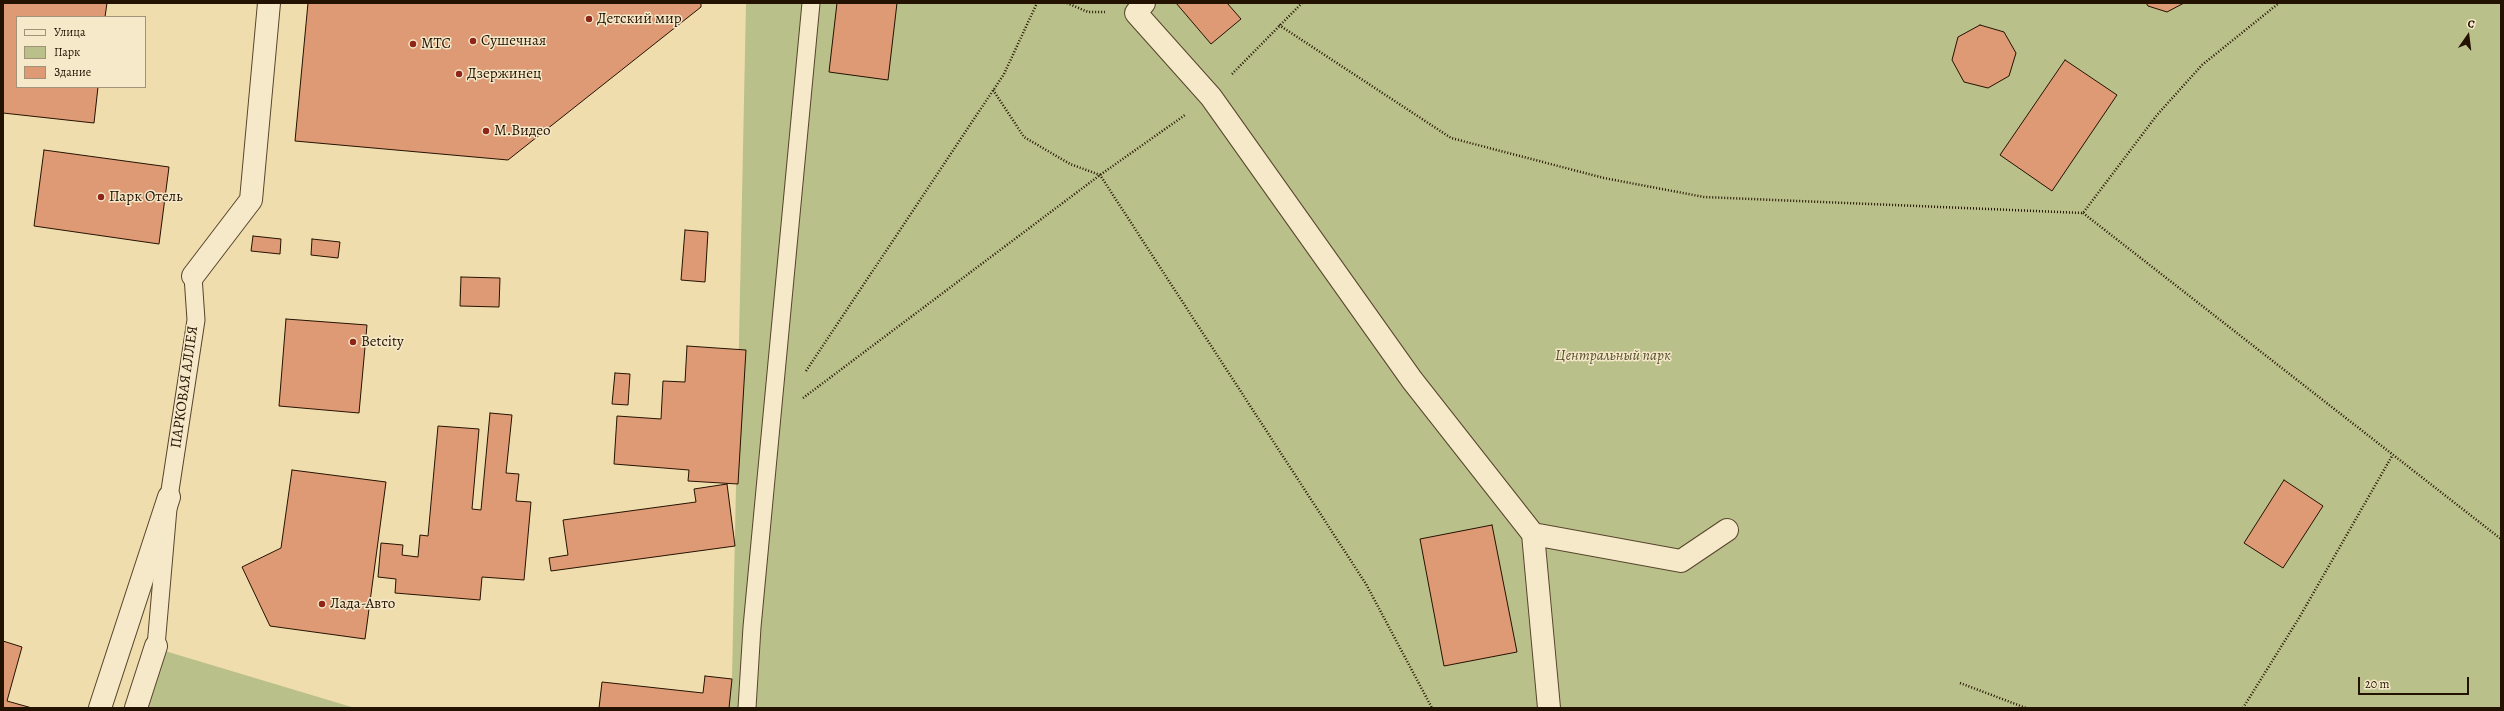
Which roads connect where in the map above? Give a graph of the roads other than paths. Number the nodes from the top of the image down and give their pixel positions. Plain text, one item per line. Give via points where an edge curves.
1 (269, 3) edge
2 (811, 3) edge
3 (1140, 8) edge
4 (193, 276) joint
5 (169, 497) junction
6 (1726, 530) dead end
7 (1532, 534) junction
8 (156, 646) joint
9 (100, 708) edge
10 (136, 708) edge
11 (747, 708) edge
12 (1549, 708) edge

1 - 4 street via 251,200
2 - 11 lane via 752,627
3 - 7 street via 1210,97 1412,380
4 - 5 lane, ПАРКОВАЯ АЛЛЕЯ via 196,320
5 - 8 lane, ПАРКОВАЯ АЛЛЕЯ
5 - 9 street, ПАРКОВАЯ АЛЛЕЯ
6 - 7 street via 1681,561
7 - 12 street
8 - 10 street, ПАРКОВАЯ АЛЛЕЯ

